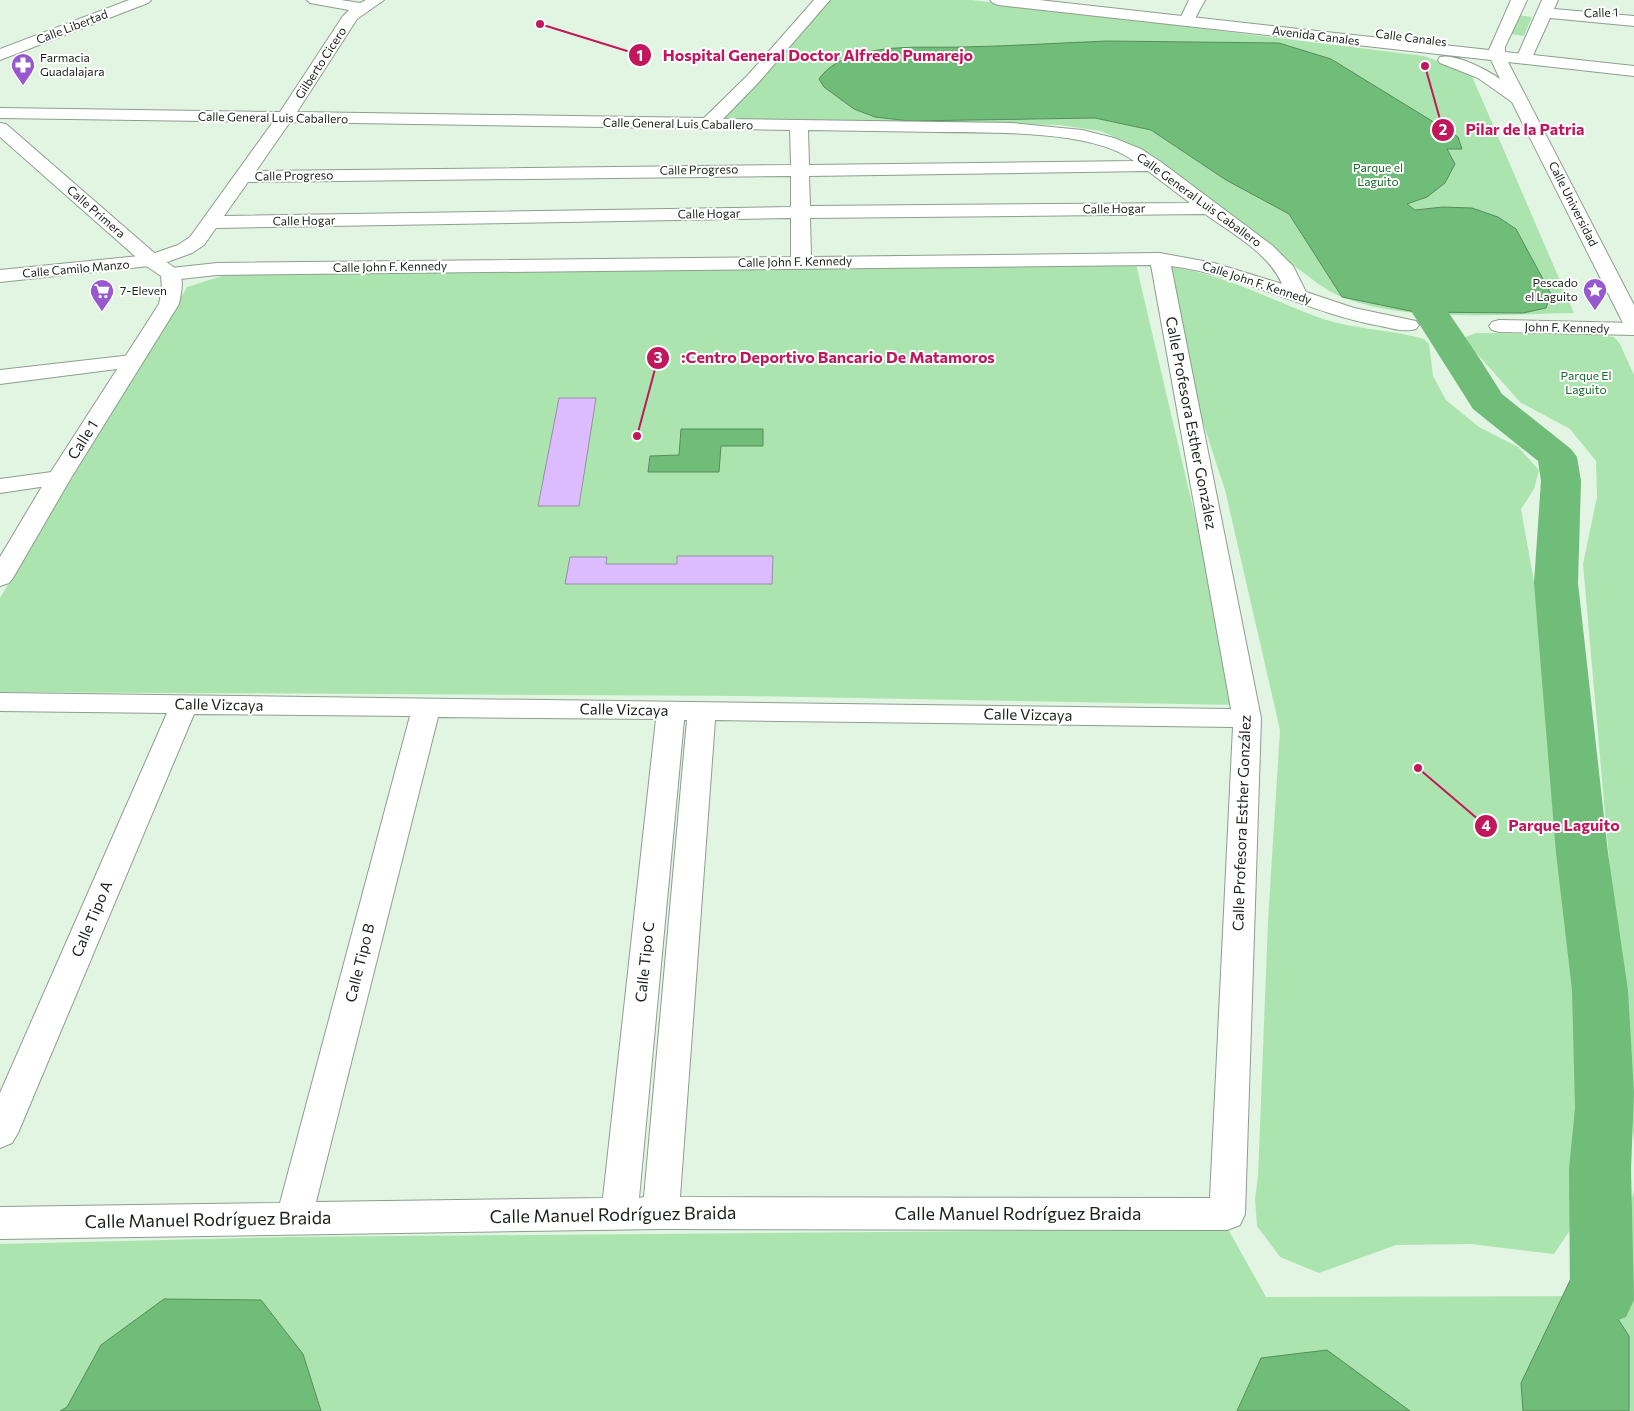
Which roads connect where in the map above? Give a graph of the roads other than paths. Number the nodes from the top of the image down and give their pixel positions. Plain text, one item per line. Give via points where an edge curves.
1 (143, 0) edge
2 (315, 0) edge
3 (822, 0) edge
4 (998, 0) edge
5 (1068, 0) edge
6 (1519, 0) edge
7 (369, 4) edge
8 (1548, 7) edge
9 (1192, 12) edge
10 (1634, 12) edge
11 (1568, 14) junction
12 (1634, 21) edge
13 (1391, 45) junction
14 (1497, 52) junction
15 (0, 55) edge
16 (1525, 55) junction
17 (1634, 62) edge
18 (1634, 71) edge
19 (1520, 101) junction
20 (0, 113) edge
21 (285, 118) junction
22 (708, 124) junction
23 (798, 125) junction
24 (0, 128) edge
25 (1155, 166) junction
26 (799, 169) junction
27 (243, 177) junction
28 (1208, 208) junction
29 (801, 212) junction
30 (210, 222) junction
31 (1160, 259) junction
32 (152, 261) junction
33 (801, 262) junction
34 (171, 274) junction
35 (0, 276) edge
36 (1297, 295) junction
37 (1410, 325) dead end
38 (1634, 325) edge
39 (1499, 326) dead end
40 (1634, 330) edge
41 (132, 361) junction
42 (0, 376) edge
43 (59, 478) junction
44 (0, 486) edge
45 (0, 578) edge
46 (0, 702) edge
47 (184, 705) junction
48 (426, 708) junction
49 (671, 710) junction
50 (702, 711) junction
51 (1247, 718) junction
52 (0, 1133) edge
53 (661, 1213) junction
54 (619, 1214) junction
55 (1227, 1214) joint
56 (294, 1219) junction
57 (0, 1223) edge

1 - 15 street, Calle Libertad
2 - 7 street
3 - 22 street
4 - 9 street, Avenida Canales
5 - 9 street, Calle Canales
6 - 14 street
7 - 21 street, Gilberto Cicero via 351,16
8 - 11 street
8 - 16 street
9 - 13 street, Avenida Canales
9 - 14 street, Calle Canales
10 - 11 street, Calle 1
11 - 12 street
13 - 14 street, Avenida Canales
13 - 19 street via 1470,68
14 - 16 street, Avenida Canales
14 - 19 street, Calle Universidad
16 - 17 street
16 - 18 street, Avenida Canales
19 - 38 street, Calle Universidad
20 - 21 street, Calle General Luis Caballero
21 - 22 street, Calle General Luis Caballero
21 - 27 street, Gilberto Cicero
22 - 23 street, Calle General Luis Caballero
23 - 25 street, Calle General Luis Caballero via 1058,131 1126,148
23 - 26 street
24 - 32 street, Calle Primera
25 - 26 street, Calle Progreso
25 - 28 street, Calle General Luis Caballero
26 - 27 street, Calle Progreso
26 - 29 street
27 - 30 street, Gilberto Cicero
28 - 29 street, Calle Hogar
28 - 36 street, Calle General Luis Caballero via 1279,262
29 - 30 street, Calle Hogar
29 - 33 street
30 - 32 street, Gilberto Cicero via 197,241 185,250
31 - 33 street, Calle John F. Kennedy
31 - 36 street, Calle John F. Kennedy via 1216,267
31 - 51 street, Calle Profesora Esther González
32 - 34 street, Calle Primera
32 - 35 street, Calle Camilo Manzo
33 - 34 street, Calle John F. Kennedy via 217,269
34 - 41 street, Calle 1 via 169,304
36 - 37 street, Calle John F. Kennedy via 1342,311
39 - 40 street, John F. Kennedy
41 - 42 street
41 - 43 street, Calle 1
43 - 44 street
43 - 45 street, Calle 1
46 - 47 street, Calle Vizcaya
47 - 48 street, Calle Vizcaya
47 - 52 street, Calle Tipo A
48 - 49 street, Calle Vizcaya
48 - 56 street, Calle Tipo B
49 - 50 street, Calle Vizcaya
49 - 54 street, Calle Tipo C
50 - 51 street, Calle Vizcaya
50 - 53 street
51 - 55 street, Calle Profesora Esther González
53 - 54 street, Calle Manuel Rodríguez Braida
53 - 55 street, Calle Manuel Rodríguez Braida
54 - 56 street, Calle Manuel Rodríguez Braida
56 - 57 street, Calle Manuel Rodríguez Braida

